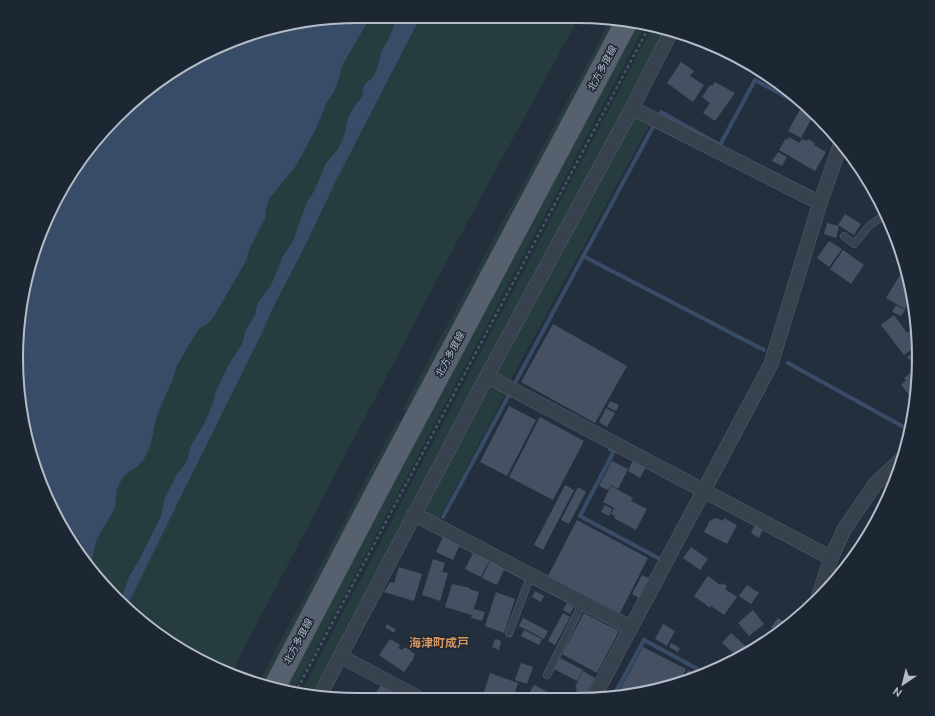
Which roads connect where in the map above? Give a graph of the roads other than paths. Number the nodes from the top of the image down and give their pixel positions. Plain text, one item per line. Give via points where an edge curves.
1 (624, 26) edge
2 (669, 36) edge
3 (632, 108) junction
4 (839, 149) edge
5 (820, 203) junction
6 (881, 218) edge
7 (844, 236) dead end
8 (487, 376) junction
9 (894, 467) edge
10 (704, 491) junction
11 (414, 514) junction
12 (832, 558) junction
13 (531, 575) junction
14 (822, 586) edge
15 (583, 602) junction
16 (630, 628) junction
17 (509, 633) dead end
18 (340, 656) junction
19 (547, 674) dead end
20 (276, 683) edge
21 (322, 691) edge
22 (597, 692) edge
23 (409, 693) edge

1 - 20 main road, 北方多度線
2 - 3 street
3 - 5 street
3 - 8 street
4 - 5 street
5 - 10 street via 771,364
6 - 7 lane via 870,225 854,244
8 - 10 street
8 - 11 street
9 - 12 street via 876,483 846,528
10 - 12 street
10 - 16 street
11 - 13 street
11 - 18 street
12 - 14 street
13 - 15 street
13 - 17 lane
15 - 16 street
15 - 19 lane
16 - 22 street
18 - 21 street
18 - 23 street

